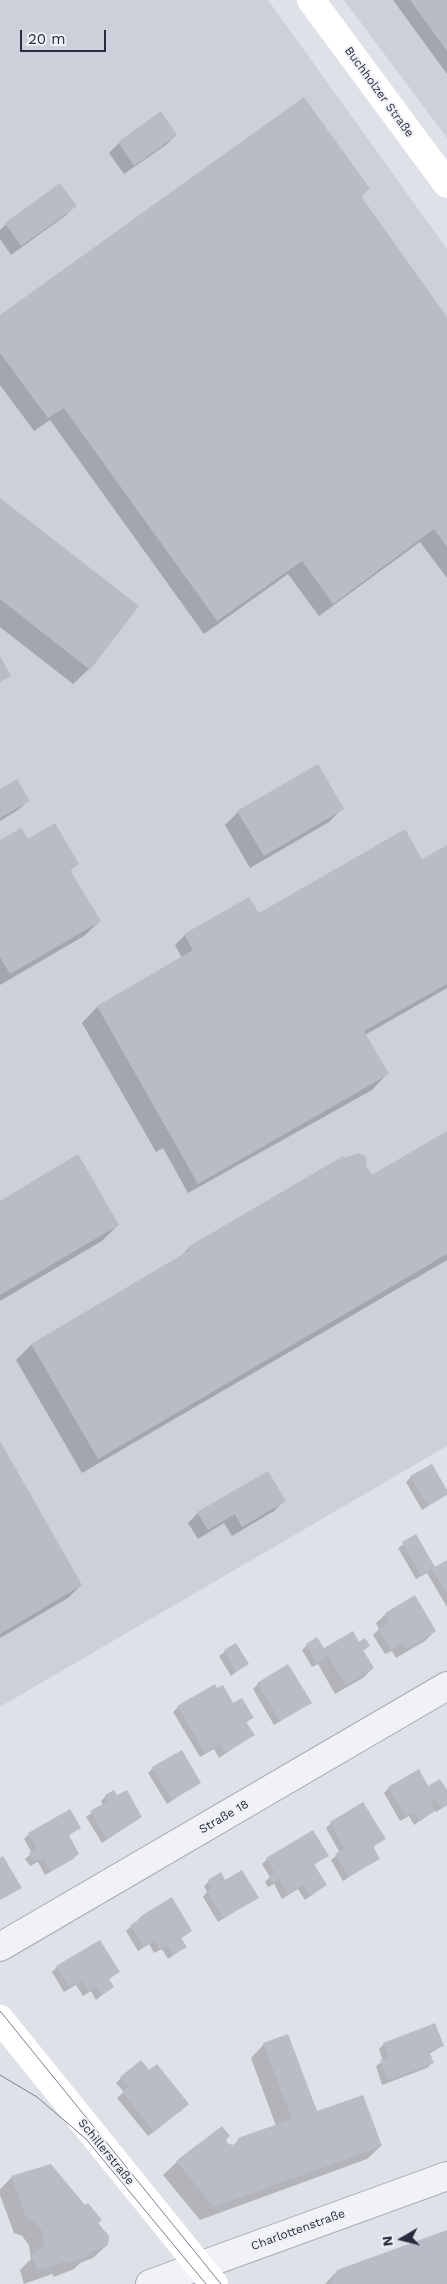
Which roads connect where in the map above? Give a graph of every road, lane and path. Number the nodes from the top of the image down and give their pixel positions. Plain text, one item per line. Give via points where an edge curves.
1 (312, 0) edge
2 (447, 184) edge
3 (447, 1686) edge
4 (0, 1948) edge
5 (0, 2019) edge
6 (447, 2176) edge
7 (206, 2275) edge
8 (150, 2284) edge

1 - 2 street, Buchholzer Straße
3 - 4 street, Straße 18
5 - 7 street, Schillerstraße
6 - 7 street, Charlottenstraße
7 - 8 street, Charlottenstraße

